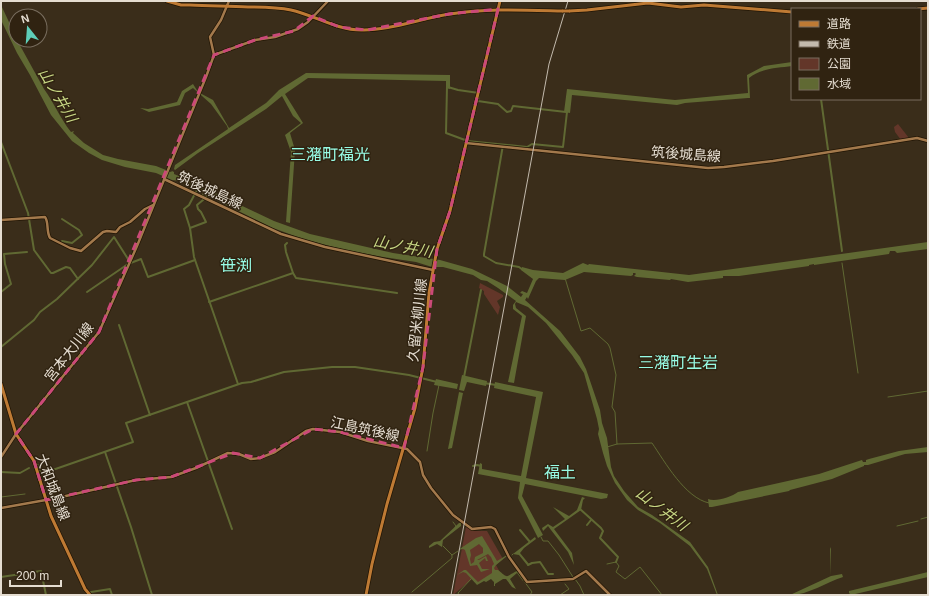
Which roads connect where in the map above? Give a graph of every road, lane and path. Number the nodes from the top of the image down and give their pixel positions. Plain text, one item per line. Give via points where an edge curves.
1 (167, 1) edge
2 (229, 1) edge
3 (328, 1) edge
4 (500, 1) edge
5 (227, 6) junction
6 (498, 10) junction
7 (791, 12) edge
8 (313, 16) junction
9 (214, 55) junction
10 (928, 141) edge
11 (465, 143) junction
12 (164, 179) junction
13 (154, 205) junction
14 (1, 220) edge
15 (433, 269) junction
16 (1, 384) edge
17 (16, 434) junction
18 (404, 448) junction
19 (1, 457) edge
20 (46, 500) junction
21 (1, 508) edge
22 (90, 595) edge
23 (366, 595) edge
24 (610, 595) edge

1 - 5 main road
2 - 5 main road
3 - 8 main road
4 - 6 main road, 久留米柳川線
5 - 8 main road via 289,9
5 - 9 main road via 210,37
6 - 7 main road, bridge via 569,11 648,3
6 - 8 main road via 449,14 367,30 339,27
6 - 11 main road, 久留米柳川線
8 - 9 main road via 294,31 255,40
9 - 12 main road
10 - 11 main road, 筑後城島線 via 917,138 724,168
11 - 15 main road, 久留米柳川線
12 - 13 main road, 筑後城島線
12 - 15 main road, 筑後城島線 via 281,234 325,248
13 - 14 main road via 116,232 103,232 81,251 50,238 46,218
13 - 17 main road, 宮本大川線 via 99,332
15 - 18 main road, 久留米柳川線 via 423,367
16 - 17 main road, 大和城島線
17 - 19 main road, 宮本大川線
17 - 20 main road, 大和城島線 via 34,461
18 - 20 main road, 江島筑後線 via 340,432 313,429 260,458 224,454 171,477 143,479
18 - 23 main road, 久留米柳川線 via 382,525
18 - 24 main road, 江島筑後線 via 420,462 430,488 457,518 472,528 495,529 509,557 527,582 573,579 586,571
20 - 21 main road, 江島筑後線
20 - 22 main road, 大和城島線 via 85,589

